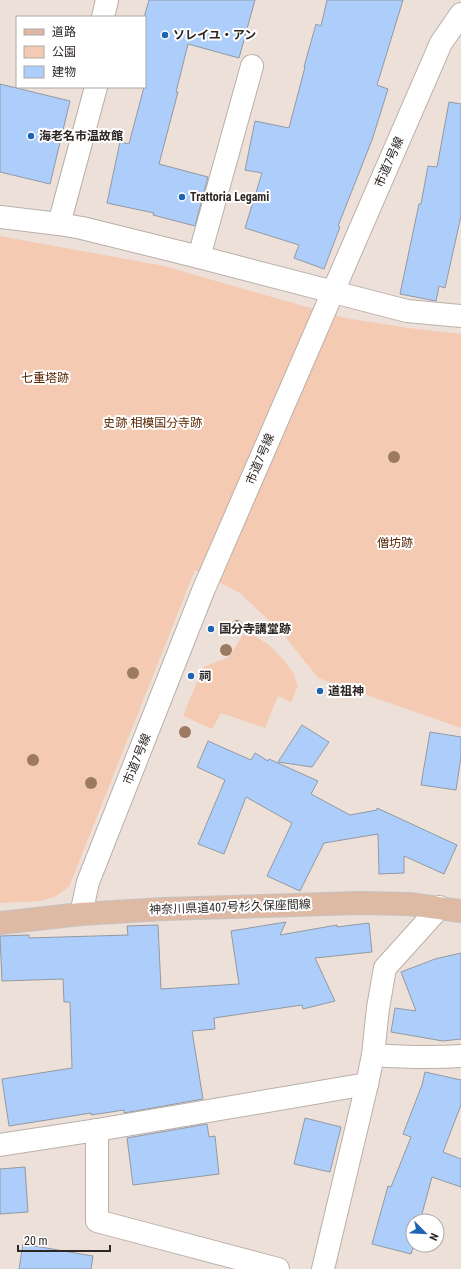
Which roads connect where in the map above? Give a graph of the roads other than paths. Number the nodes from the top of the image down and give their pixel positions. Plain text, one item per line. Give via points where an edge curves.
1 (107, 0) edge
2 (461, 14) edge
3 (103, 16) edge
4 (252, 66) dead end
5 (96, 88) edge
6 (0, 218) edge
7 (59, 224) junction
8 (199, 257) junction
9 (333, 292) junction
10 (461, 316) edge
11 (451, 909) edge
12 (82, 914) junction
13 (0, 923) edge
14 (373, 1055) junction
15 (461, 1056) edge
16 (367, 1084) junction
17 (97, 1130) junction
18 (0, 1145) edge
19 (278, 1269) edge
20 (323, 1269) edge

1 - 3 street
2 - 9 street, 市道7号線 via 442,43
4 - 8 street
5 - 7 street
6 - 7 street
7 - 8 street
8 - 9 street
9 - 10 street via 407,311
9 - 12 street, 市道7号線 via 203,592 88,882
11 - 12 main road, 神奈川県道407号杉久保座間線 via 410,904 358,903
11 - 14 street via 385,968
12 - 13 main road, 神奈川県道407号杉久保座間線
14 - 15 street
14 - 16 street
16 - 17 street
16 - 20 street
17 - 18 street
17 - 19 street via 97,1221

